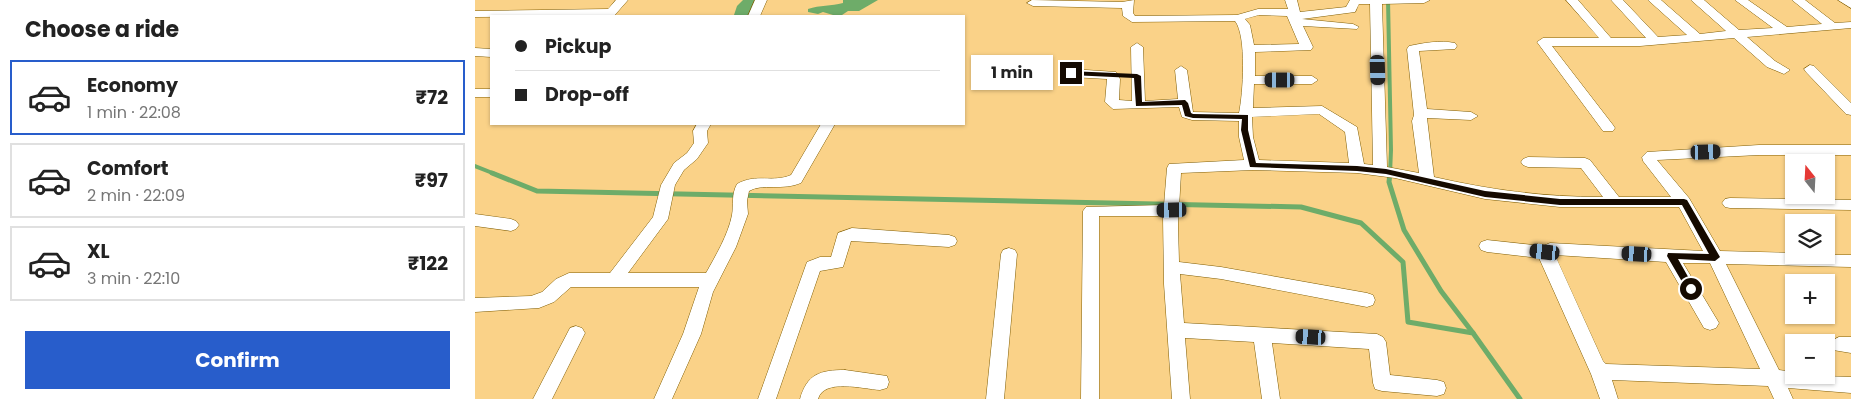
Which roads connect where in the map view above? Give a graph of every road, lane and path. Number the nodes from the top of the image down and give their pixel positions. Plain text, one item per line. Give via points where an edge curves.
1 (622, 0) edge
2 (761, 0) edge
3 (1291, 0) edge
4 (1380, 0) edge
5 (1394, 0) edge
6 (1424, 0) edge
7 (1572, 0) edge
8 (1617, 0) edge
9 (1654, 0) edge
10 (1697, 0) edge
11 (1741, 0) edge
12 (1798, 0) edge
13 (1844, 0) edge
14 (1033, 3) dead end
15 (1128, 3) edge
16 (1851, 5) edge
17 (475, 14) edge
18 (611, 14) edge
19 (755, 15) edge
20 (1294, 17) junction
21 (1238, 18) junction
22 (1851, 25) edge
23 (1832, 26) junction
24 (1353, 27) dead end
25 (1784, 30) junction
26 (1738, 34) junction
27 (1697, 37) junction
28 (1655, 40) junction
29 (1608, 42) junction
30 (1451, 46) dead end
31 (1137, 47) dead end
32 (1249, 49) junction
33 (475, 52) edge
34 (490, 52) edge
35 (1810, 69) dead end
36 (1181, 70) dead end
37 (1784, 70) dead end
38 (1071, 73) dead end
39 (1112, 75) junction
40 (1137, 76) junction
41 (1247, 80) junction
42 (1312, 80) dead end
43 (475, 93) edge
44 (490, 93) edge
45 (1185, 103) junction
46 (1139, 105) junction
47 (1851, 111) edge
48 (1245, 115) junction
49 (1421, 115) junction
50 (1471, 116) dead end
51 (703, 125) edge
52 (827, 125) edge
53 (1608, 128) dead end
54 (1851, 150) edge
55 (1528, 162) dead end
56 (1253, 165) junction
57 (1357, 168) junction
58 (1387, 172) junction
59 (1427, 180) junction
60 (1615, 202) junction
61 (1684, 202) junction
62 (1730, 203) dead end
63 (1851, 205) edge
64 (1172, 206) junction
65 (475, 220) edge
66 (511, 225) dead end
67 (949, 241) dead end
68 (1487, 246) dead end
69 (1545, 252) junction
70 (1009, 254) dead end
71 (1671, 256) junction
72 (1715, 257) junction
73 (1851, 262) edge
74 (1172, 267) junction
75 (615, 280) junction
76 (712, 280) junction
77 (1367, 300) dead end
78 (475, 304) edge
79 (1710, 323) dead end
80 (1176, 330) junction
81 (576, 333) dead end
82 (1262, 334) junction
83 (1599, 370) junction
84 (1773, 378) junction
85 (880, 382) dead end
86 (1851, 385) edge
87 (1437, 388) dead end
88 (542, 399) edge
89 (663, 399) edge
90 (767, 399) edge
91 (809, 399) edge
92 (995, 399) edge
93 (1089, 399) edge
94 (1181, 399) edge
95 (1271, 399) edge
96 (1609, 399) edge
97 (1784, 399) edge

1 - 18 street
2 - 19 street
3 - 20 street
4 - 5 street
4 - 20 street via 1357,1 1351,10
4 - 58 street
5 - 6 street
7 - 29 street
8 - 28 street
9 - 27 street
10 - 26 street
11 - 25 street
12 - 23 street
13 - 16 street
14 - 15 street
15 - 21 street via 1127,14 1132,18
17 - 18 street
20 - 21 street via 1258,12
20 - 24 street
20 - 32 street via 1307,47
21 - 32 street via 1244,24
22 - 23 street
23 - 25 street
25 - 26 street
26 - 27 street
26 - 37 street via 1771,64
27 - 28 street
28 - 29 street
29 - 53 street via 1543,42
30 - 49 street via 1413,49
31 - 40 street
32 - 41 street
33 - 34 street
35 - 47 street
36 - 45 street
38 - 39 street
39 - 40 street
39 - 46 street via 1112,102 1118,106
40 - 46 street
41 - 42 street
41 - 48 street
43 - 44 street
45 - 46 street
45 - 48 street via 1187,114 1193,116
48 - 56 street
48 - 57 street via 1322,110 1352,130
49 - 50 street via 1429,112
49 - 59 street via 1419,121
51 - 75 street via 700,131 701,143 679,167 667,192 660,219
52 - 76 street via 796,179 790,183 753,182 741,194 740,214
54 - 61 street via 1652,154 1650,160
55 - 60 street via 1585,163
56 - 57 street
56 - 64 street via 1174,168
57 - 58 street
58 - 59 street
59 - 60 street via 1485,194 1560,202
60 - 61 street
61 - 72 street
62 - 63 street
64 - 74 street
64 - 93 street via 1091,211
65 - 66 street
67 - 90 street via 852,234 844,237 837,263 820,263 813,267
68 - 69 street
69 - 71 street via 1550,249
69 - 83 street
70 - 92 street
71 - 72 street
71 - 79 street
72 - 73 street
72 - 84 street
74 - 77 street
74 - 80 street
75 - 76 street
75 - 78 street via 569,280 541,301
76 - 89 street
80 - 82 street
80 - 94 street
81 - 88 street
82 - 87 street via 1377,342 1382,383
82 - 95 street
83 - 84 street
83 - 96 street
84 - 86 street
84 - 97 street
85 - 91 street via 822,380 813,388

